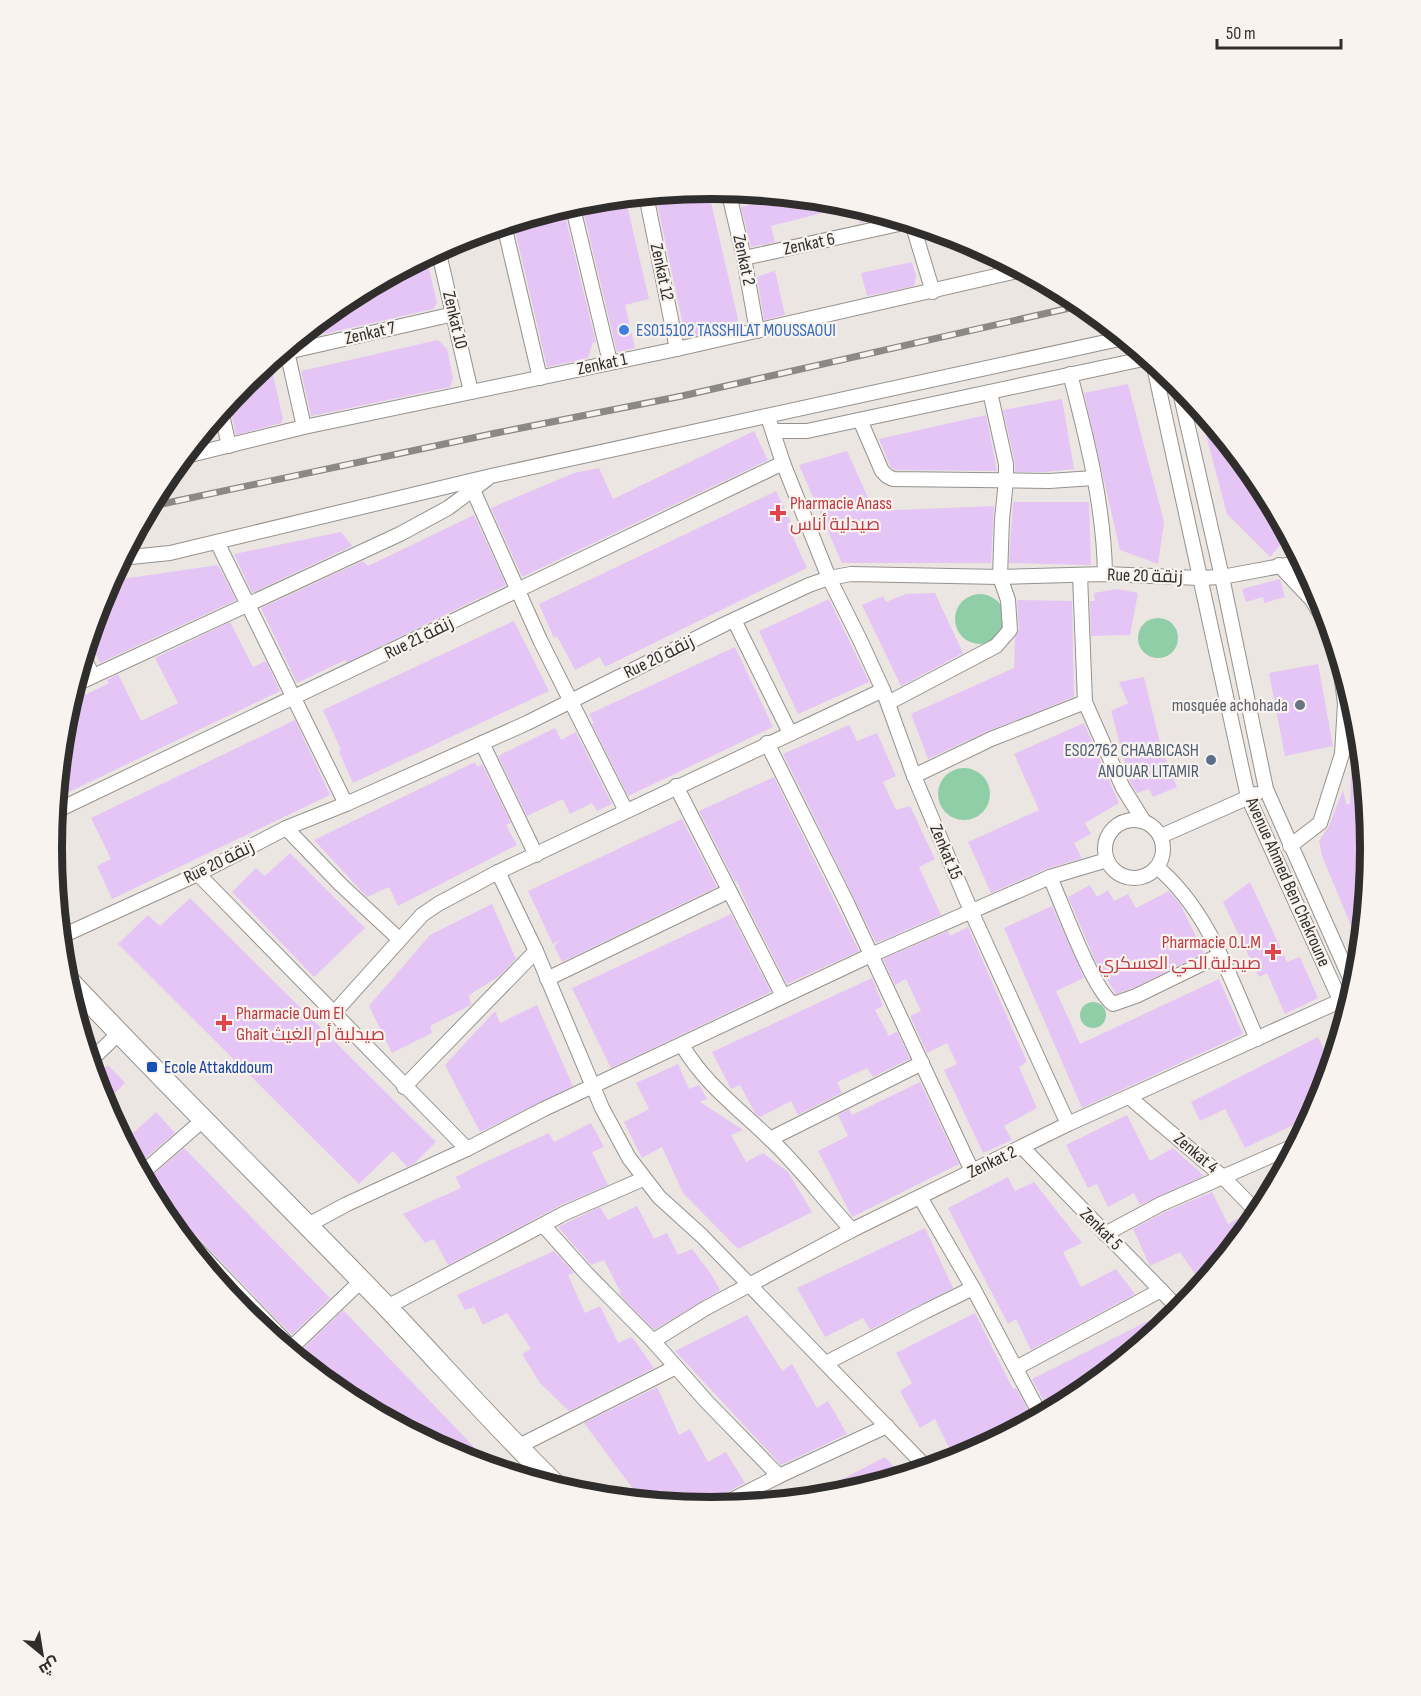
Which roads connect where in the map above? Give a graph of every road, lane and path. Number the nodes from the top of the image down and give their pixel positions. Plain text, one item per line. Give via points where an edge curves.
1 (730, 199) edge
2 (647, 202) edge
3 (574, 213) edge
4 (895, 226) edge
5 (913, 231) edge
6 (506, 232) edge
7 (440, 258) edge
8 (744, 258) junction
9 (1011, 273) edge
10 (933, 292) junction
11 (454, 314) junction
12 (758, 331) junction
13 (1114, 340) edge
14 (298, 347) edge
15 (677, 349) junction
16 (287, 356) edge
17 (1138, 360) edge
18 (610, 362) junction
19 (1070, 374) junction
20 (1156, 377) edge
21 (540, 378) junction
22 (471, 392) junction
23 (990, 392) junction
24 (1183, 404) edge
25 (768, 417) junction
26 (223, 420) edge
27 (860, 420) junction
28 (304, 428) junction
29 (773, 431) junction
30 (230, 446) junction
31 (195, 455) edge
32 (783, 464) junction
33 (491, 476) junction
34 (1094, 478) junction
35 (1006, 481) junction
36 (473, 490) junction
37 (217, 542) junction
38 (130, 557) edge
39 (1294, 563) edge
40 (1279, 566) junction
41 (1105, 574) junction
42 (1080, 575) junction
43 (1000, 577) junction
44 (1222, 577) junction
45 (829, 578) junction
46 (1200, 578) junction
47 (518, 590) junction
48 (1308, 596) edge
49 (247, 603) junction
50 (734, 620) junction
51 (88, 666) edge
52 (93, 676) junction
53 (84, 680) edge
54 (885, 696) junction
55 (295, 699) junction
56 (571, 701) junction
57 (1084, 702) junction
58 (1345, 712) edge
59 (790, 733) junction
60 (482, 743) junction
61 (767, 743) junction
62 (914, 776) junction
63 (676, 786) junction
64 (1266, 789) junction
65 (1248, 797) junction
66 (346, 804) junction
67 (63, 808) edge
68 (626, 811) junction
69 (1143, 820) junction
70 (286, 828) junction
71 (1161, 836) junction
72 (1290, 846) junction
73 (536, 855) junction
74 (1107, 860) junction
75 (1157, 867) junction
76 (498, 872) junction
77 (198, 874) junction
78 (1050, 877) junction
79 (729, 891) junction
80 (971, 910) junction
81 (67, 934) edge
82 (399, 939) junction
83 (537, 951) junction
84 (871, 955) junction
85 (1220, 955) junction
86 (1347, 972) edge
87 (547, 979) junction
88 (77, 989) edge
89 (1342, 995) edge
90 (783, 996) junction
91 (1340, 1006) edge
92 (333, 1014) junction
93 (119, 1033) junction
94 (1257, 1039) junction
95 (682, 1045) junction
96 (96, 1056) edge
97 (922, 1062) junction
98 (592, 1086) junction
99 (404, 1087) junction
100 (1129, 1097) junction
101 (203, 1120) junction
102 (1068, 1124) junction
103 (771, 1139) junction
104 (1022, 1147) junction
105 (467, 1149) junction
106 (1286, 1149) edge
107 (146, 1169) edge
108 (972, 1171) junction
109 (1224, 1177) junction
110 (643, 1179) junction
111 (920, 1197) junction
112 (1252, 1206) edge
113 (308, 1225) junction
114 (543, 1225) junction
115 (852, 1230) junction
116 (1105, 1234) junction
117 (361, 1281) junction
118 (749, 1286) junction
119 (973, 1288) junction
120 (1161, 1290) junction
121 (1173, 1303) edge
122 (387, 1307) junction
123 (653, 1341) junction
124 (294, 1345) edge
125 (826, 1363) junction
126 (676, 1367) junction
127 (1016, 1368) junction
128 (1037, 1409) edge
129 (887, 1426) junction
130 (517, 1447) junction
131 (921, 1462) edge
132 (534, 1472) edge
133 (779, 1476) junction
134 (739, 1496) edge

1 - 8 street, Zenkat 2
2 - 15 street, Zenkat 12
3 - 18 street
4 - 8 street, Zenkat 6
5 - 10 street
6 - 21 street
7 - 11 street, Zenkat 10
8 - 12 street, Zenkat 2
9 - 10 street, Zenkat 1
10 - 12 street, Zenkat 1
11 - 14 street, Zenkat 7
11 - 22 street, Zenkat 10
12 - 15 street, Zenkat 1
13 - 25 street
15 - 18 street, Zenkat 1
16 - 28 street
17 - 19 street
18 - 21 street, Zenkat 1
19 - 23 street
19 - 34 street
20 - 46 street, Avenue Ahmed Ben Chekroune
21 - 22 street, Zenkat 1
22 - 28 street, Zenkat 1
23 - 27 street
23 - 35 street via 1006,464
24 - 44 street, Avenue Ahmed Ben Chekroune
25 - 29 street, Zenkat 15
25 - 33 street
26 - 30 street
27 - 29 street via 807,431
27 - 35 street via 882,471 893,479
28 - 30 street, Zenkat 1
29 - 32 street, Zenkat 15
30 - 31 street, Zenkat 1
32 - 45 street, Zenkat 15
32 - 47 street, Rue 21 زنقة
33 - 36 street
33 - 37 street
34 - 35 street
34 - 41 street
35 - 43 street
36 - 47 street
36 - 49 street via 400,534
37 - 38 street
37 - 49 street
39 - 40 street, Rue 20 زنقة
40 - 44 street, Rue 20 زنقة
40 - 48 street
41 - 42 street, Rue 20 زنقة
41 - 46 street, Rue 20 زنقة
42 - 43 street, Rue 20 زنقة
42 - 57 street
43 - 45 street, Rue 20 زنقة via 851,574
43 - 54 street via 1010,620 1005,638 967,662
44 - 46 street, Rue 20 زنقة
44 - 64 street, Avenue Ahmed Ben Chekroune
45 - 50 street, Rue 20 زنقة
45 - 54 street, Zenkat 15
46 - 65 street, Avenue Ahmed Ben Chekroune
47 - 55 street, Rue 21 زنقة
47 - 56 street
49 - 52 street
49 - 55 street
50 - 56 street, Rue 20 زنقة
50 - 59 street
51 - 52 street
52 - 53 street
54 - 59 street
54 - 62 street, Zenkat 15
55 - 66 street
55 - 67 street, Rue 21 زنقة
56 - 60 street, Rue 20 زنقة
56 - 68 street
57 - 62 street
57 - 69 street via 1123,788
58 - 72 street via 1341,761 1320,824
59 - 61 street
60 - 66 street, Rue 20 زنقة
60 - 73 street
61 - 63 street
61 - 84 street
62 - 80 street, Zenkat 15
63 - 68 street
63 - 79 street
64 - 65 street
64 - 72 street, Avenue Ahmed Ben Chekroune
65 - 71 street
65 - 89 street, Avenue Ahmed Ben Chekroune
66 - 70 street, Rue 20 زنقة
68 - 73 street
69 - 71 street
69 - 74 street via 1126,820 1112,829 1105,844
70 - 77 street, Rue 20 زنقة
70 - 82 street
71 - 75 street via 1162,858
72 - 86 street, Avenue Ahmed Ben Chekroune
73 - 76 street
74 - 75 street via 1116,872 1130,878 1145,876
74 - 78 street
75 - 85 street via 1197,910
76 - 82 street via 438,904
76 - 83 street
77 - 81 street, Rue 20 زنقة
77 - 92 street
78 - 80 street
78 - 85 street via 1090,969 1113,1004
79 - 87 street
79 - 90 street
80 - 84 street
80 - 102 street, Zenkat 15
82 - 92 street
83 - 87 street
83 - 99 street
84 - 90 street
84 - 97 street
85 - 94 street
87 - 98 street
88 - 93 main road
90 - 95 street
91 - 94 street, Zenkat 2
92 - 99 street
93 - 96 street
93 - 101 main road
94 - 100 street, Zenkat 2
95 - 98 street
95 - 103 street via 709,1082
97 - 103 street
97 - 108 street
98 - 105 street
98 - 110 street
99 - 105 street
100 - 102 street, Zenkat 2
100 - 109 street, Zenkat 4
101 - 107 street
101 - 113 main road
102 - 104 street, Zenkat 2
103 - 115 street
104 - 108 street, Zenkat 2
104 - 116 street, Zenkat 5
105 - 113 street
106 - 109 street
108 - 111 street, Zenkat 2
109 - 112 street, Zenkat 4
109 - 116 street
110 - 114 street
110 - 118 street
111 - 115 street, Zenkat 2
111 - 119 street
113 - 117 main road
114 - 122 street
114 - 123 street
115 - 118 street, Zenkat 2
116 - 120 street, Zenkat 5
117 - 122 main road
117 - 124 street
118 - 123 street, Zenkat 2
118 - 125 street
119 - 125 street
119 - 127 street
120 - 121 street, Zenkat 5
120 - 127 street
122 - 130 main road
123 - 126 street
125 - 129 street
126 - 130 street
126 - 133 street
127 - 128 street
129 - 131 street
129 - 133 street
130 - 132 main road
133 - 134 street

